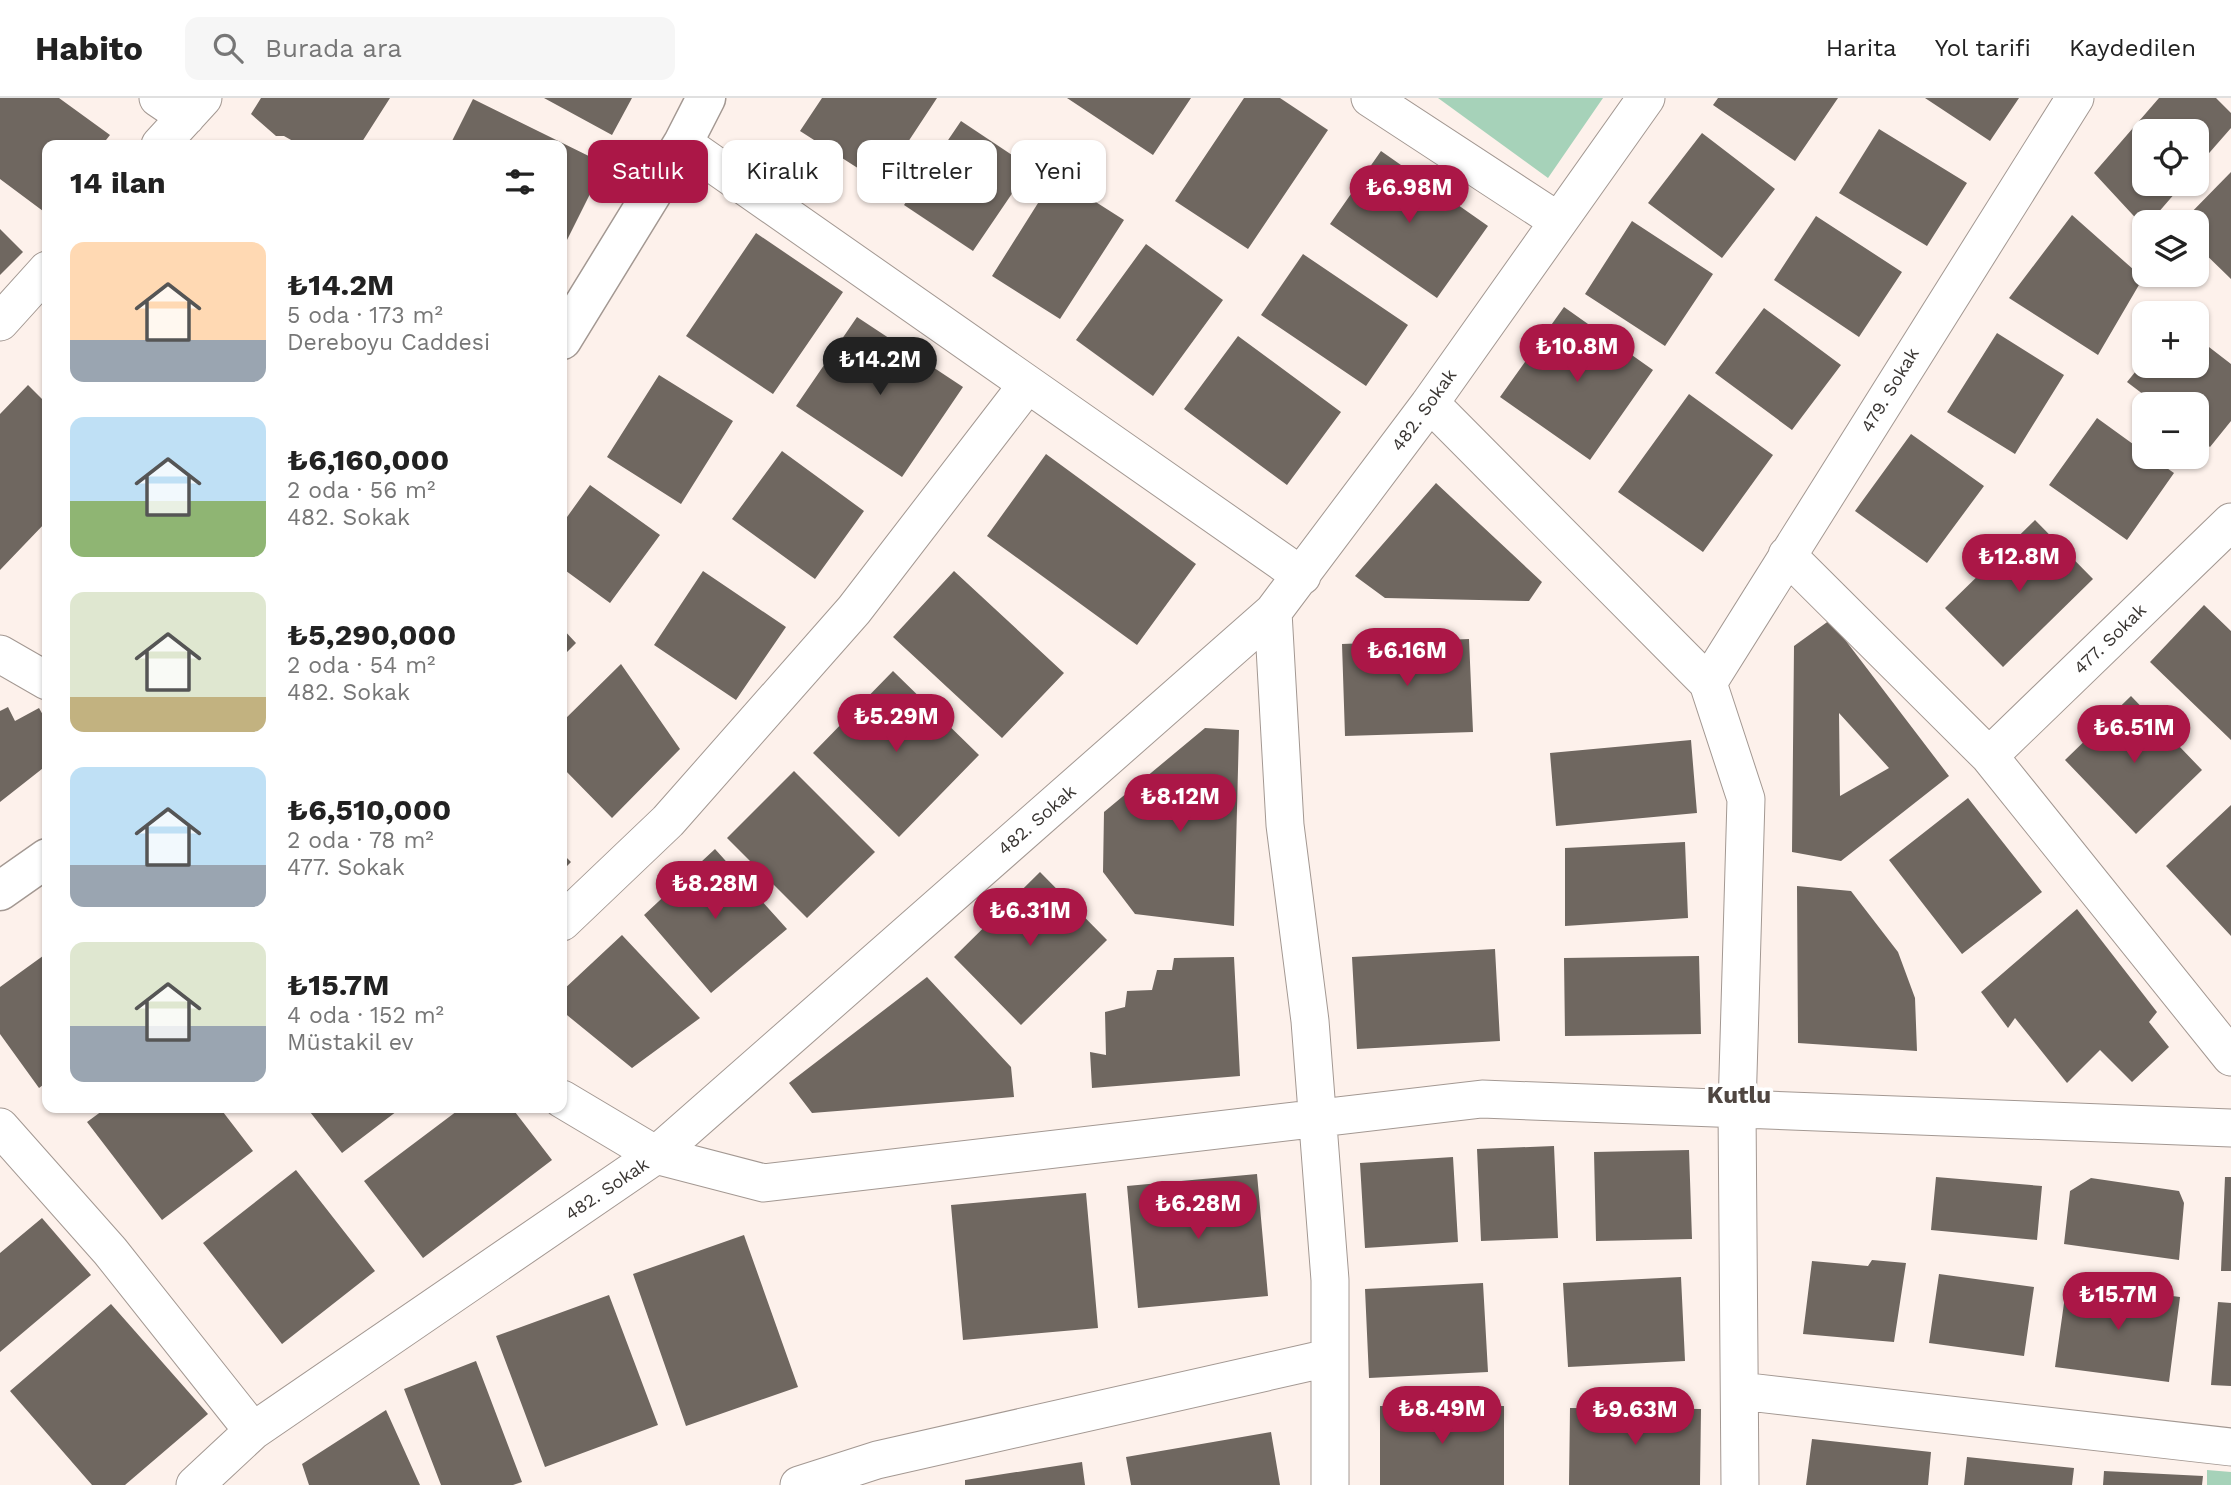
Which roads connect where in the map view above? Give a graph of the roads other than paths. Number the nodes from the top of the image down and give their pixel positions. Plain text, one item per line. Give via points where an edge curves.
1 (706, 98) edge
2 (1370, 98) edge
3 (1646, 98) edge
4 (2074, 98) edge
5 (182, 104) edge
6 (163, 140) edge
7 (685, 140) edge
8 (708, 162) edge
9 (647, 203) edge
10 (1558, 221) junction
11 (42, 276) edge
12 (0, 322) edge
13 (567, 332) edge
14 (1027, 385) junction
15 (1430, 403) junction
16 (2231, 522) edge
17 (1787, 555) junction
18 (1302, 576) junction
19 (1273, 612) junction
20 (0, 654) edge
21 (42, 678) edge
22 (1708, 683) junction
23 (1989, 756) junction
24 (42, 862) edge
25 (0, 891) edge
26 (567, 917) edge
27 (2231, 1057) edge
28 (567, 1102) edge
29 (1737, 1109) junction
30 (1317, 1118) junction
31 (0, 1127) edge
32 (2231, 1128) edge
33 (656, 1155) junction
34 (1328, 1358) junction
35 (1740, 1391) junction
36 (253, 1431) junction
37 (2231, 1447) edge
38 (195, 1485) edge
39 (799, 1485) edge
40 (1330, 1485) edge
41 (1740, 1485) edge

1 - 7 street
2 - 10 street
3 - 10 street, 482. Sokak
4 - 17 street, 479. Sokak
5 - 6 street
8 - 14 street
9 - 13 street
10 - 15 street, 482. Sokak
11 - 12 street
14 - 18 street
14 - 26 street via 854,610 668,821
15 - 18 street, 482. Sokak
15 - 22 street
16 - 23 street, 477. Sokak
17 - 22 street, 479. Sokak
17 - 23 street
18 - 19 street, 482. Sokak
19 - 30 street via 1285,825 1310,1021
19 - 33 street, 482. Sokak
20 - 21 street
22 - 29 street via 1746,799
23 - 27 street
24 - 25 street
28 - 33 street
29 - 30 street via 1482,1099
29 - 32 street
29 - 35 street
30 - 33 street via 764,1183
30 - 34 street via 1330,1280
31 - 36 street via 110,1251
33 - 36 street, 482. Sokak
34 - 39 street via 877,1460
34 - 40 street
35 - 37 street
35 - 41 street
36 - 38 street, 482. Sokak

